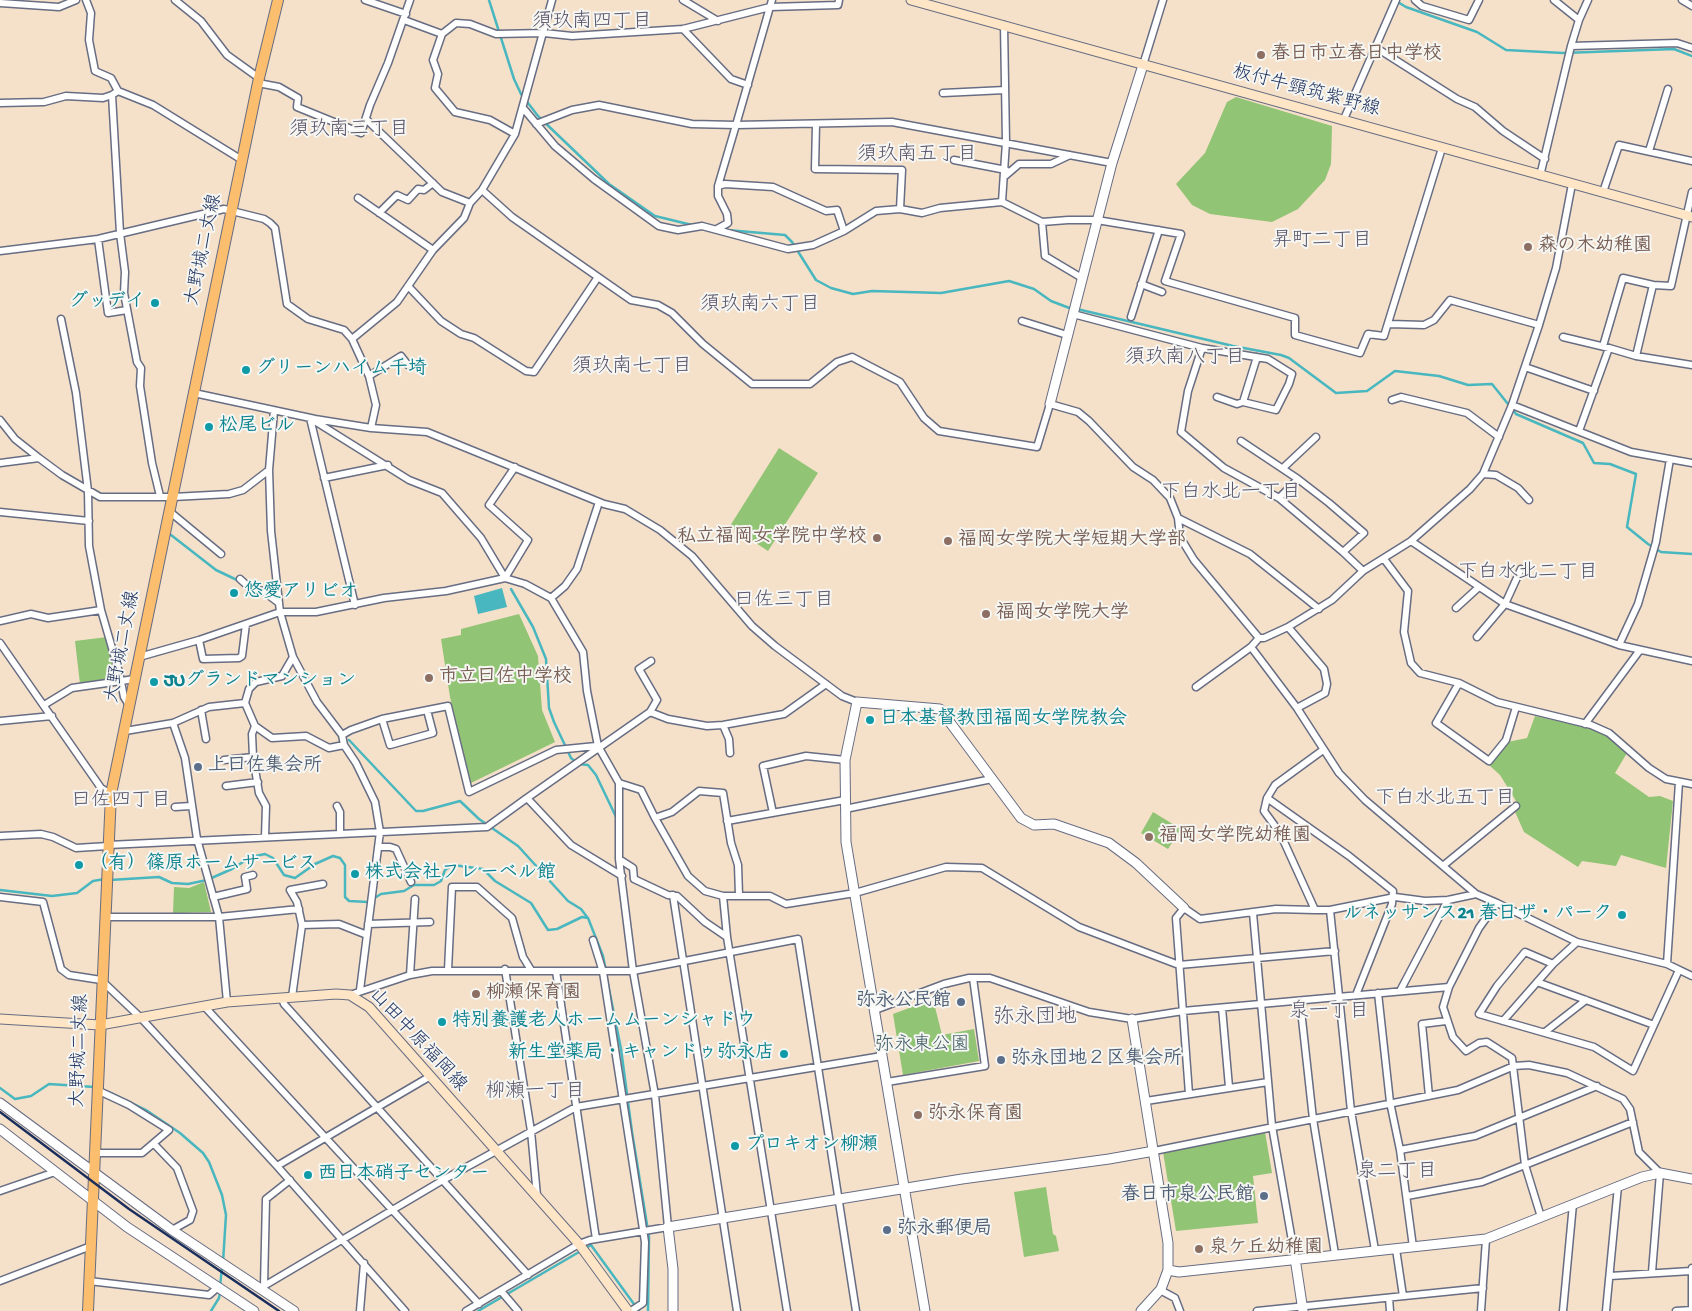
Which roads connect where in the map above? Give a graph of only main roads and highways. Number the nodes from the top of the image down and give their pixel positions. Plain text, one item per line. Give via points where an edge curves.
1 (278, 0) edge
2 (911, 0) edge
3 (924, 1) edge
4 (1689, 216) edge
5 (0, 1019) edge
6 (100, 1025) junction
7 (633, 1309) edge
8 (88, 1311) edge

1 - 6 main road, 大野城二丈線 via 111,794
2 - 3 main road, 板付牛頸筑紫野線
3 - 4 main road, 板付牛頸筑紫野線
5 - 6 main road, 山田中原福岡線
6 - 7 main road, 山田中原福岡線 via 227,1002 350,995 369,1008
6 - 8 main road, 大野城二丈線

